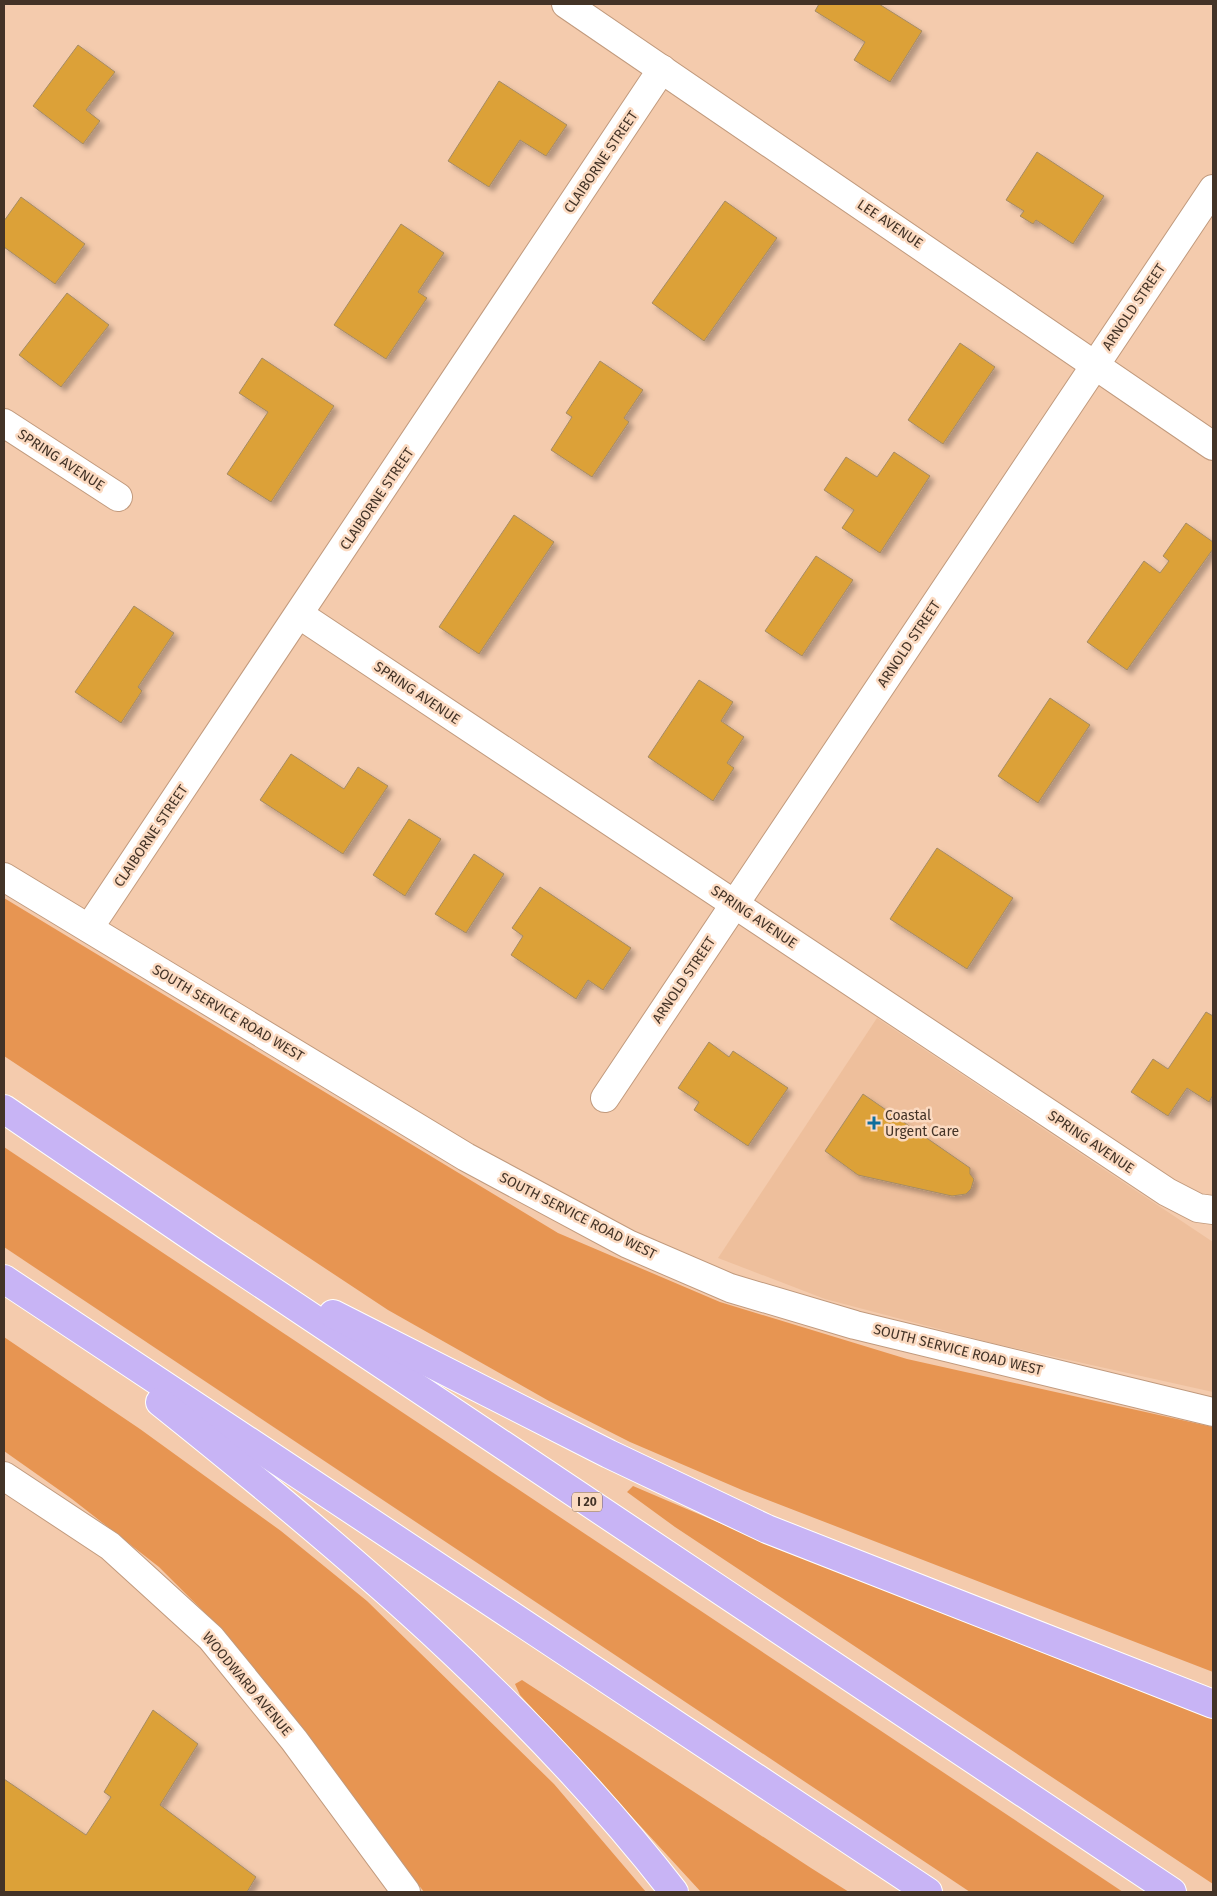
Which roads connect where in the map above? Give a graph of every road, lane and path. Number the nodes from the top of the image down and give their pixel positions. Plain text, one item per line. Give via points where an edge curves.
1 (566, 4) edge
2 (662, 69) junction
3 (1213, 189) edge
4 (1096, 365) junction
5 (4, 423) edge
6 (1213, 446) edge
7 (118, 497) dead end
8 (300, 615) junction
9 (4, 876) edge
10 (735, 904) junction
11 (89, 928) junction
12 (605, 1098) dead end
13 (4, 1109) edge
14 (1213, 1210) edge
15 (211, 1250) junction
16 (11, 1284) edge
17 (1213, 1412) edge
18 (4, 1476) edge
19 (1213, 1704) edge
20 (406, 1892) edge
21 (674, 1892) edge
22 (928, 1892) edge
23 (1172, 1892) edge

1 - 2 street, LEE AVENUE
2 - 4 street, LEE AVENUE
2 - 8 street, CLAIBORNE STREET
3 - 4 street, ARNOLD STREET
4 - 6 street, LEE AVENUE
4 - 10 street, ARNOLD STREET
5 - 7 street, SPRING AVENUE
8 - 10 street, SPRING AVENUE
8 - 11 street, CLAIBORNE STREET
9 - 11 street, SOUTH SERVICE ROAD WEST
10 - 12 street, ARNOLD STREET
10 - 14 street, SPRING AVENUE via 1167,1192 1198,1208
11 - 17 street, SOUTH SERVICE ROAD WEST via 466,1157 628,1244 730,1288 855,1325
13 - 15 highway, I 20
15 - 19 highway via 483,1392 767,1529
15 - 23 highway, I 20
16 - 21 highway via 297,1512 432,1630 573,1770
16 - 22 highway
18 - 20 street, WOODWARD AVENUE via 110,1546 210,1638 294,1740

